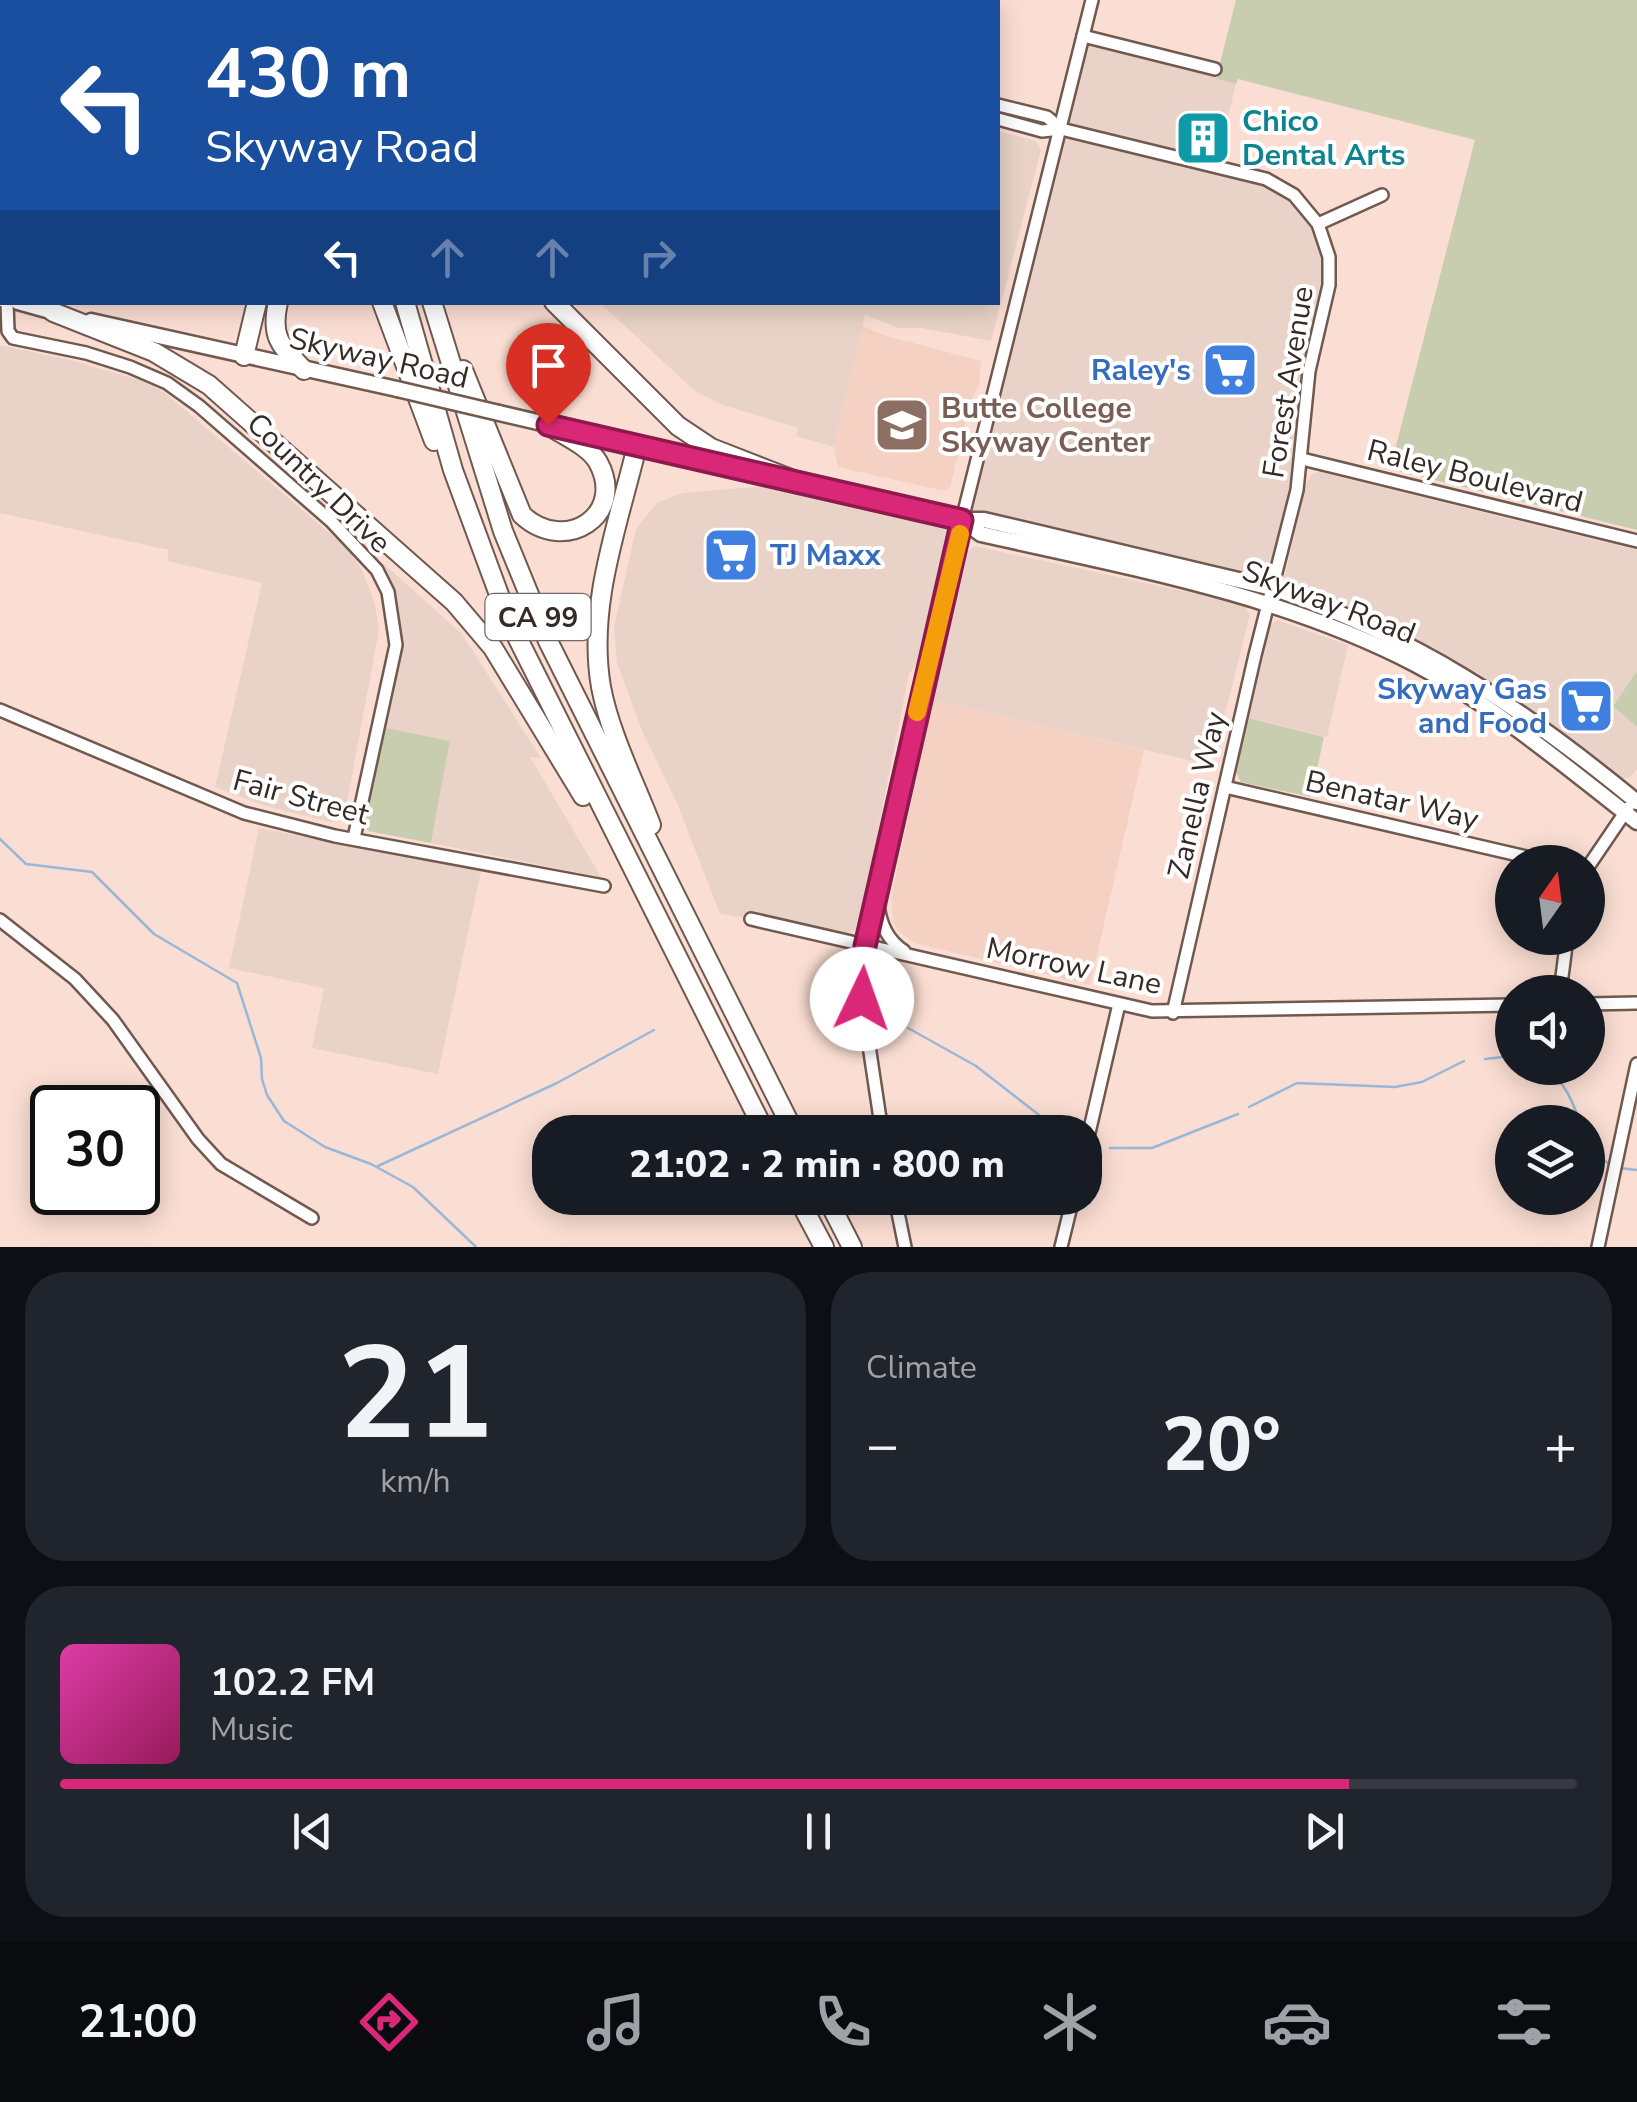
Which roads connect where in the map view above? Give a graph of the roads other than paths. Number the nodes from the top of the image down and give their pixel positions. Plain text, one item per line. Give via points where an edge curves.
1 (1092, 0) edge
2 (1083, 36) junction
3 (1215, 69) dead end
4 (1000, 106) edge
5 (1000, 120) edge
6 (1062, 128) junction
7 (1382, 195) dead end
8 (1318, 224) junction
9 (4, 305) edge
10 (28, 305) edge
11 (256, 305) edge
12 (278, 305) edge
13 (383, 305) edge
14 (405, 305) edge
15 (435, 305) edge
16 (435, 305) edge
17 (557, 305) edge
18 (53, 312) junction
19 (244, 356) junction
20 (304, 370) junction
21 (548, 425) junction
22 (637, 446) junction
23 (1302, 459) junction
24 (800, 483) junction
25 (962, 520) junction
26 (477, 538) junction
27 (1637, 541) edge
28 (1269, 596) junction
29 (0, 710) edge
30 (1225, 787) junction
31 (1636, 800) edge
32 (1631, 817) edge
33 (354, 838) junction
34 (1605, 848) edge
35 (1495, 850) edge
36 (604, 886) dead end
37 (877, 894) junction
38 (647, 901) junction
39 (685, 914) junction
40 (0, 920) edge
41 (751, 920) dead end
42 (865, 946) junction
43 (912, 956) junction
44 (1637, 1003) edge
45 (1119, 1004) junction
46 (1605, 1004) edge
47 (1495, 1005) edge
48 (1174, 1013) junction
49 (1637, 1064) edge
50 (756, 1115) edge
51 (786, 1115) edge
52 (879, 1115) edge
53 (1093, 1115) edge
54 (807, 1215) edge
55 (836, 1215) edge
56 (898, 1215) edge
57 (1070, 1215) edge
58 (312, 1218) dead end
59 (824, 1247) edge
60 (852, 1247) edge
61 (905, 1247) edge
62 (1062, 1247) edge
63 (1598, 1247) edge

1 - 2 street
2 - 3 street
2 - 6 street
4 - 6 street
5 - 6 street
6 - 8 street via 1266,180 1294,195
6 - 25 street
7 - 8 street
8 - 23 street, Forest Avenue via 1329,285 1309,371
9 - 33 street, Country Drive via 13,338 63,347 168,383 331,521 377,570 388,592 395,651
10 - 18 main road, Skyway Road
11 - 19 highway
12 - 20 highway via 274,333
13 - 26 highway
14 - 26 highway, CA 99
15 - 21 highway via 522,515 539,529 566,534 596,514 603,478 592,454
16 - 39 highway, CA 99 via 492,499 533,606
17 - 24 highway via 687,433
18 - 19 main road, Skyway Road
18 - 38 highway via 164,356 209,384 454,602 493,648
19 - 20 main road, Skyway Road
20 - 21 main road, Skyway Road, bridge
21 - 22 main road, Skyway Road
22 - 24 main road, Skyway Road
22 - 39 highway via 599,601 599,669 608,715
23 - 27 street, Raley Boulevard
23 - 28 street, Forest Avenue
24 - 25 main road, Skyway Road
25 - 28 main road, Skyway Road via 981,534
25 - 37 street
26 - 38 highway, CA 99 via 544,696
28 - 30 street, Zanella Way
28 - 31 main road, Skyway Road via 1364,623 1461,673
28 - 32 main road, Skyway Road via 1462,692
29 - 33 street, Fair Street via 244,813
30 - 35 street, Benatar Way
30 - 48 street, Zanella Way
31 - 32 street
32 - 34 street
33 - 36 street, Fair Street
37 - 42 street
37 - 43 street via 887,935
38 - 50 highway, CA 99
39 - 51 highway, CA 99
40 - 58 street via 75,978 114,1020 221,1164
41 - 42 street, Morrow Lane
42 - 43 street, Morrow Lane
42 - 52 street via 862,999
43 - 45 street, Morrow Lane
44 - 46 street
45 - 48 street, Morrow Lane
45 - 53 street
47 - 48 street, Morrow Lane
49 - 63 street
54 - 59 highway
55 - 60 highway
56 - 61 street
57 - 62 street

